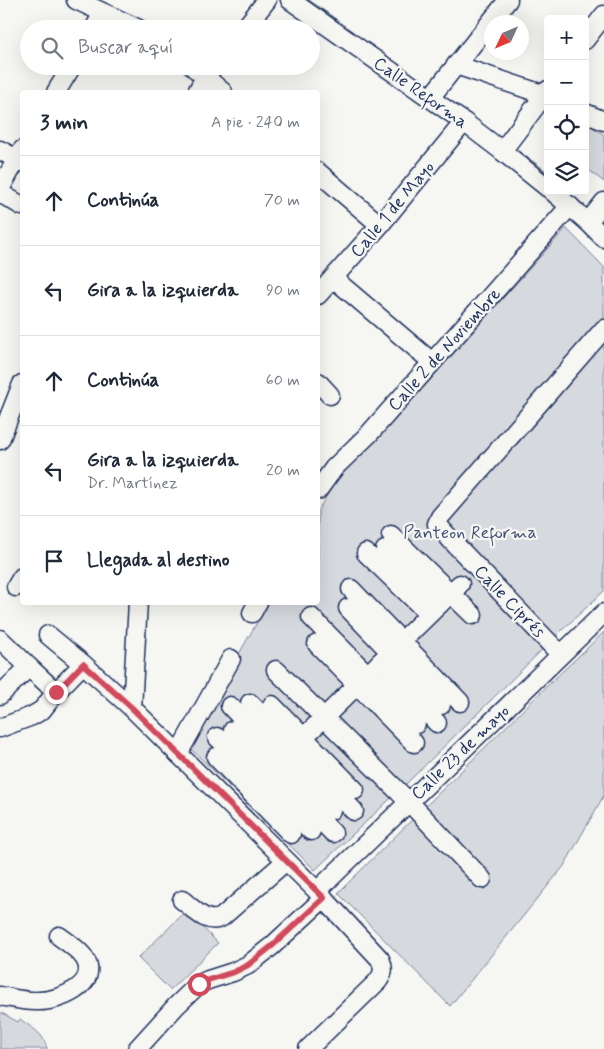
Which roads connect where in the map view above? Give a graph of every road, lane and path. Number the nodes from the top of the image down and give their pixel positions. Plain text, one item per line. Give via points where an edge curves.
1 (76, 0) edge
2 (267, 0) edge
3 (508, 0) edge
4 (301, 3) edge
5 (103, 13) junction
6 (604, 15) edge
7 (99, 20) edge
8 (119, 20) edge
9 (251, 20) edge
10 (589, 35) edge
11 (456, 65) junction
12 (66, 75) edge
13 (202, 76) edge
14 (57, 90) edge
15 (220, 90) edge
16 (544, 92) edge
17 (544, 97) edge
18 (430, 98) junction
19 (589, 115) edge
20 (464, 122) junction
21 (604, 122) edge
22 (0, 150) edge
23 (502, 151) junction
24 (20, 157) edge
25 (20, 159) edge
26 (320, 174) edge
27 (544, 185) edge
28 (0, 189) edge
29 (0, 193) edge
30 (557, 195) edge
31 (604, 202) edge
32 (20, 205) edge
33 (570, 206) junction
34 (588, 222) junction
35 (380, 225) junction
36 (604, 238) edge
37 (333, 278) junction
38 (320, 293) edge
39 (604, 329) edge
40 (432, 362) junction
41 (320, 384) edge
42 (20, 389) edge
43 (330, 395) dead end
44 (0, 440) edge
45 (320, 487) edge
46 (388, 542) dead end
47 (366, 553) dead end
48 (351, 589) dead end
49 (445, 598) junction
50 (138, 605) edge
51 (348, 608) dead end
52 (604, 613) edge
53 (473, 615) dead end
54 (311, 616) dead end
55 (48, 635) dead end
56 (0, 639) edge
57 (317, 644) dead end
58 (560, 654) junction
59 (231, 659) dead end
60 (379, 663) junction
61 (83, 664) junction
62 (29, 667) junction
63 (276, 670) dead end
64 (56, 692) junction
65 (0, 695) edge
66 (460, 702) dead end
67 (250, 703) dead end
68 (272, 705) dead end
69 (440, 705) dead end
70 (230, 706) dead end
71 (132, 708) junction
72 (324, 717) junction
73 (437, 723) dead end
74 (416, 724) dead end
75 (0, 728) edge
76 (233, 730) dead end
77 (217, 737) dead end
78 (414, 743) dead end
79 (178, 754) junction
80 (216, 757) dead end
81 (276, 764) junction
82 (355, 790) dead end
83 (409, 802) junction
84 (332, 810) dead end
85 (354, 811) dead end
86 (311, 831) dead end
87 (333, 833) dead end
88 (291, 834) dead end
89 (286, 861) junction
90 (482, 878) dead end
91 (320, 895) junction
92 (182, 900) dead end
93 (59, 936) dead end
94 (0, 996) edge
95 (137, 1049) edge
96 (308, 1049) edge

1 - 5 street
2 - 9 street
3 - 11 street
4 - 18 street, Calle Reforma
5 - 7 street
5 - 8 street
6 - 10 street
11 - 16 street
11 - 18 street
12 - 14 street
13 - 15 street
17 - 23 street
18 - 20 street, Calle Reforma
19 - 21 street
20 - 23 street, Calle Reforma
20 - 35 street, Calle 1 de Mayo
22 - 24 street
23 - 27 street, Calle Reforma
25 - 28 street
26 - 35 street
29 - 32 street
30 - 33 street
31 - 34 street
33 - 34 street
33 - 40 street, Calle 2 de Noviembre
34 - 36 street
35 - 37 street, Calle 1 de Mayo
37 - 38 street, Calle 1 de Mayo
37 - 40 street
39 - 58 street, Calle Ciprés via 437,524
40 - 45 street, Calle 2 de Noviembre
41 - 43 street
42 - 44 street
46 - 49 street
47 - 49 street
48 - 60 street
49 - 53 street
49 - 60 street
50 - 71 street
51 - 60 street
52 - 58 street, Calle 23 de mayo
54 - 60 street
55 - 61 street
56 - 62 street
57 - 60 street
58 - 83 street, Calle 23 de mayo
59 - 79 street
60 - 66 street
60 - 69 street
60 - 72 street
60 - 73 street
60 - 74 street
60 - 78 street
61 - 64 street
61 - 71 street
62 - 64 street
62 - 65 street
63 - 72 street
64 - 75 street via 42,710
67 - 81 street
68 - 81 street
70 - 81 street
71 - 79 street
72 - 81 street
72 - 83 street
76 - 81 street
77 - 81 street
79 - 89 street
80 - 81 street
81 - 82 street
81 - 84 street
81 - 85 street
81 - 86 street
81 - 87 street
81 - 88 street
83 - 90 street
83 - 91 street, Calle 23 de mayo
89 - 91 street
89 - 92 street via 216,920 205,917
91 - 95 street, Calle 23 de mayo via 272,946 248,965 199,984
91 - 96 street via 384,967 378,981
93 - 94 street via 86,960 88,971 80,986 57,999 38,1002

